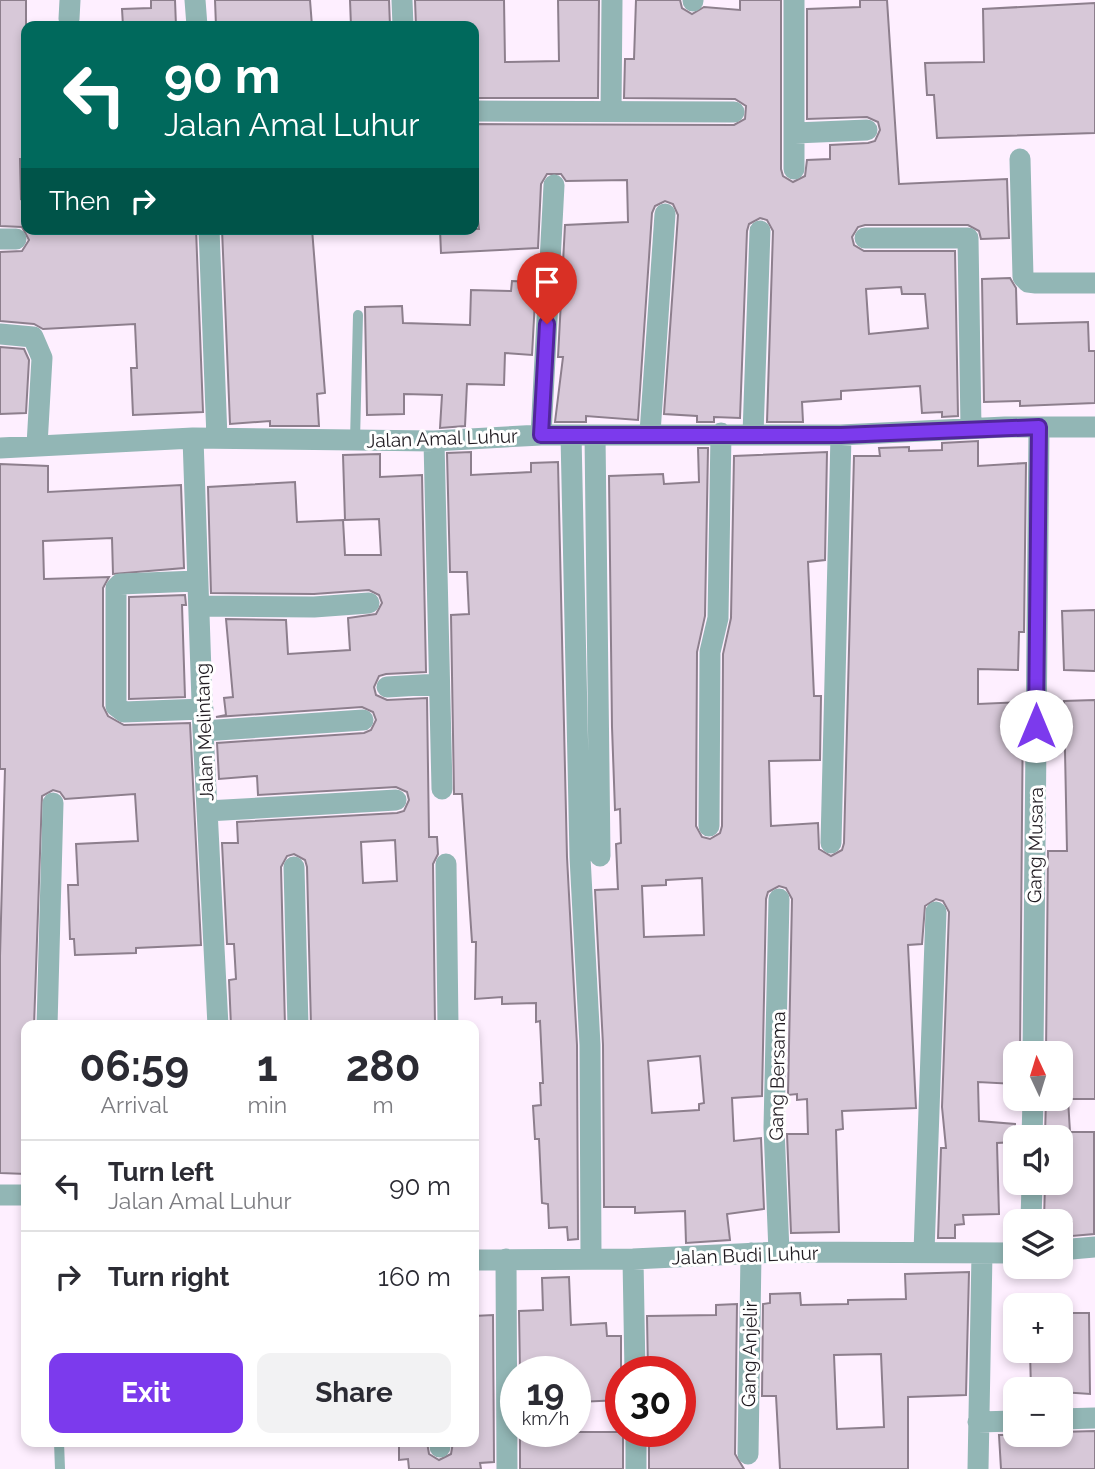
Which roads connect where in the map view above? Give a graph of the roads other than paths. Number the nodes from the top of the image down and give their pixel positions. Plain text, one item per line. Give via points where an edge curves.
1 (195, 0) edge
2 (402, 0) edge
3 (612, 0) edge
4 (794, 0) edge
5 (197, 21) edge
6 (403, 21) edge
7 (479, 111) edge
8 (611, 112) junction
9 (734, 112) dead end
10 (867, 130) dead end
11 (795, 133) junction
12 (1020, 159) dead end
13 (794, 169) dead end
14 (554, 185) dead end
15 (665, 214) dead end
16 (760, 231) dead end
17 (209, 235) edge
18 (864, 238) dead end
19 (1095, 283) edge
20 (358, 315) dead end
21 (0, 334) edge
22 (1039, 427) junction
23 (1095, 427) edge
24 (971, 428) junction
25 (650, 433) junction
26 (721, 433) junction
27 (753, 434) junction
28 (541, 435) junction
29 (571, 435) junction
30 (595, 435) junction
31 (841, 435) junction
32 (193, 438) junction
33 (217, 438) junction
34 (355, 441) junction
35 (434, 441) junction
36 (37, 445) junction
37 (0, 448) edge
38 (197, 580) junction
39 (369, 603) dead end
40 (199, 606) junction
41 (438, 684) junction
42 (387, 687) dead end
43 (203, 709) junction
44 (363, 720) dead end
45 (203, 731) junction
46 (442, 789) dead end
47 (396, 800) dead end
48 (53, 803) dead end
49 (207, 811) junction
50 (709, 826) dead end
51 (831, 843) dead end
52 (600, 856) dead end
53 (446, 864) dead end
54 (294, 867) dead end
55 (779, 899) dead end
56 (936, 912) dead end
57 (47, 1020) edge
58 (218, 1020) edge
59 (298, 1020) edge
60 (448, 1020) edge
61 (1033, 1041) edge
62 (0, 1195) edge
63 (21, 1195) edge
64 (1095, 1247) edge
65 (1073, 1249) edge
66 (779, 1252) junction
67 (924, 1252) junction
68 (751, 1253) junction
69 (982, 1253) junction
70 (1003, 1253) edge
71 (591, 1257) junction
72 (506, 1259) junction
73 (633, 1259) junction
74 (479, 1260) edge
75 (635, 1356) edge
76 (1095, 1418) edge
77 (1073, 1419) edge
78 (1003, 1421) edge
79 (978, 1422) junction
80 (59, 1447) edge
81 (636, 1447) edge
82 (748, 1454) dead end
83 (60, 1469) edge
84 (507, 1469) edge
85 (636, 1469) edge
86 (978, 1469) edge

1 - 5 street
2 - 6 street
3 - 8 street
4 - 11 street
7 - 8 street
8 - 9 street
10 - 11 street
11 - 13 street
12 - 19 street via 1023,277 1036,283
14 - 28 street
15 - 25 street
16 - 27 street
17 - 33 street
18 - 24 street via 968,238
20 - 34 lane
21 - 36 street via 33,337 39,345 43,358
22 - 23 street, Jalan Amal Luhur
22 - 24 street, Jalan Amal Luhur
22 - 61 street, Gang Musara
24 - 31 street, Jalan Amal Luhur
25 - 26 street, Jalan Amal Luhur
25 - 30 street, Jalan Amal Luhur
26 - 27 street, Jalan Amal Luhur
26 - 50 street via 718,605 710,652
27 - 31 street, Jalan Amal Luhur
28 - 29 street, Jalan Amal Luhur
28 - 35 street, Jalan Amal Luhur
29 - 30 street, Jalan Amal Luhur
29 - 71 street via 580,857 590,1045
30 - 52 street
31 - 51 street
32 - 33 street, Jalan Amal Luhur
32 - 36 street, Jalan Amal Luhur
32 - 38 street, Jalan Melintang
33 - 34 street, Jalan Amal Luhur
34 - 35 street, Jalan Amal Luhur
35 - 41 street
36 - 37 street, Jalan Amal Luhur
38 - 40 street, Jalan Melintang
38 - 43 street via 120,584 116,588 116,706 124,712
39 - 40 street
40 - 43 street, Jalan Melintang
41 - 42 street
41 - 46 street
43 - 45 street, Jalan Melintang
44 - 45 street
45 - 49 street, Jalan Melintang
47 - 49 street
48 - 57 street
49 - 58 street, Jalan Melintang
53 - 60 street
54 - 59 street
55 - 66 street, Gang Bersama via 774,1128
56 - 67 street
62 - 63 street
64 - 65 street
66 - 67 street, Jalan Budi Luhur
66 - 68 street, Jalan Budi Luhur
67 - 69 street, Jalan Budi Luhur
68 - 73 street, Jalan Budi Luhur
68 - 82 street, Gang Anjelir
69 - 70 street, Jalan Budi Luhur
69 - 79 street
71 - 72 street, Jalan Budi Luhur
71 - 73 street, Jalan Budi Luhur
72 - 74 street, Jalan Budi Luhur
72 - 84 street
73 - 75 street
76 - 77 street
78 - 79 street
79 - 86 street
80 - 83 lane
81 - 85 street

